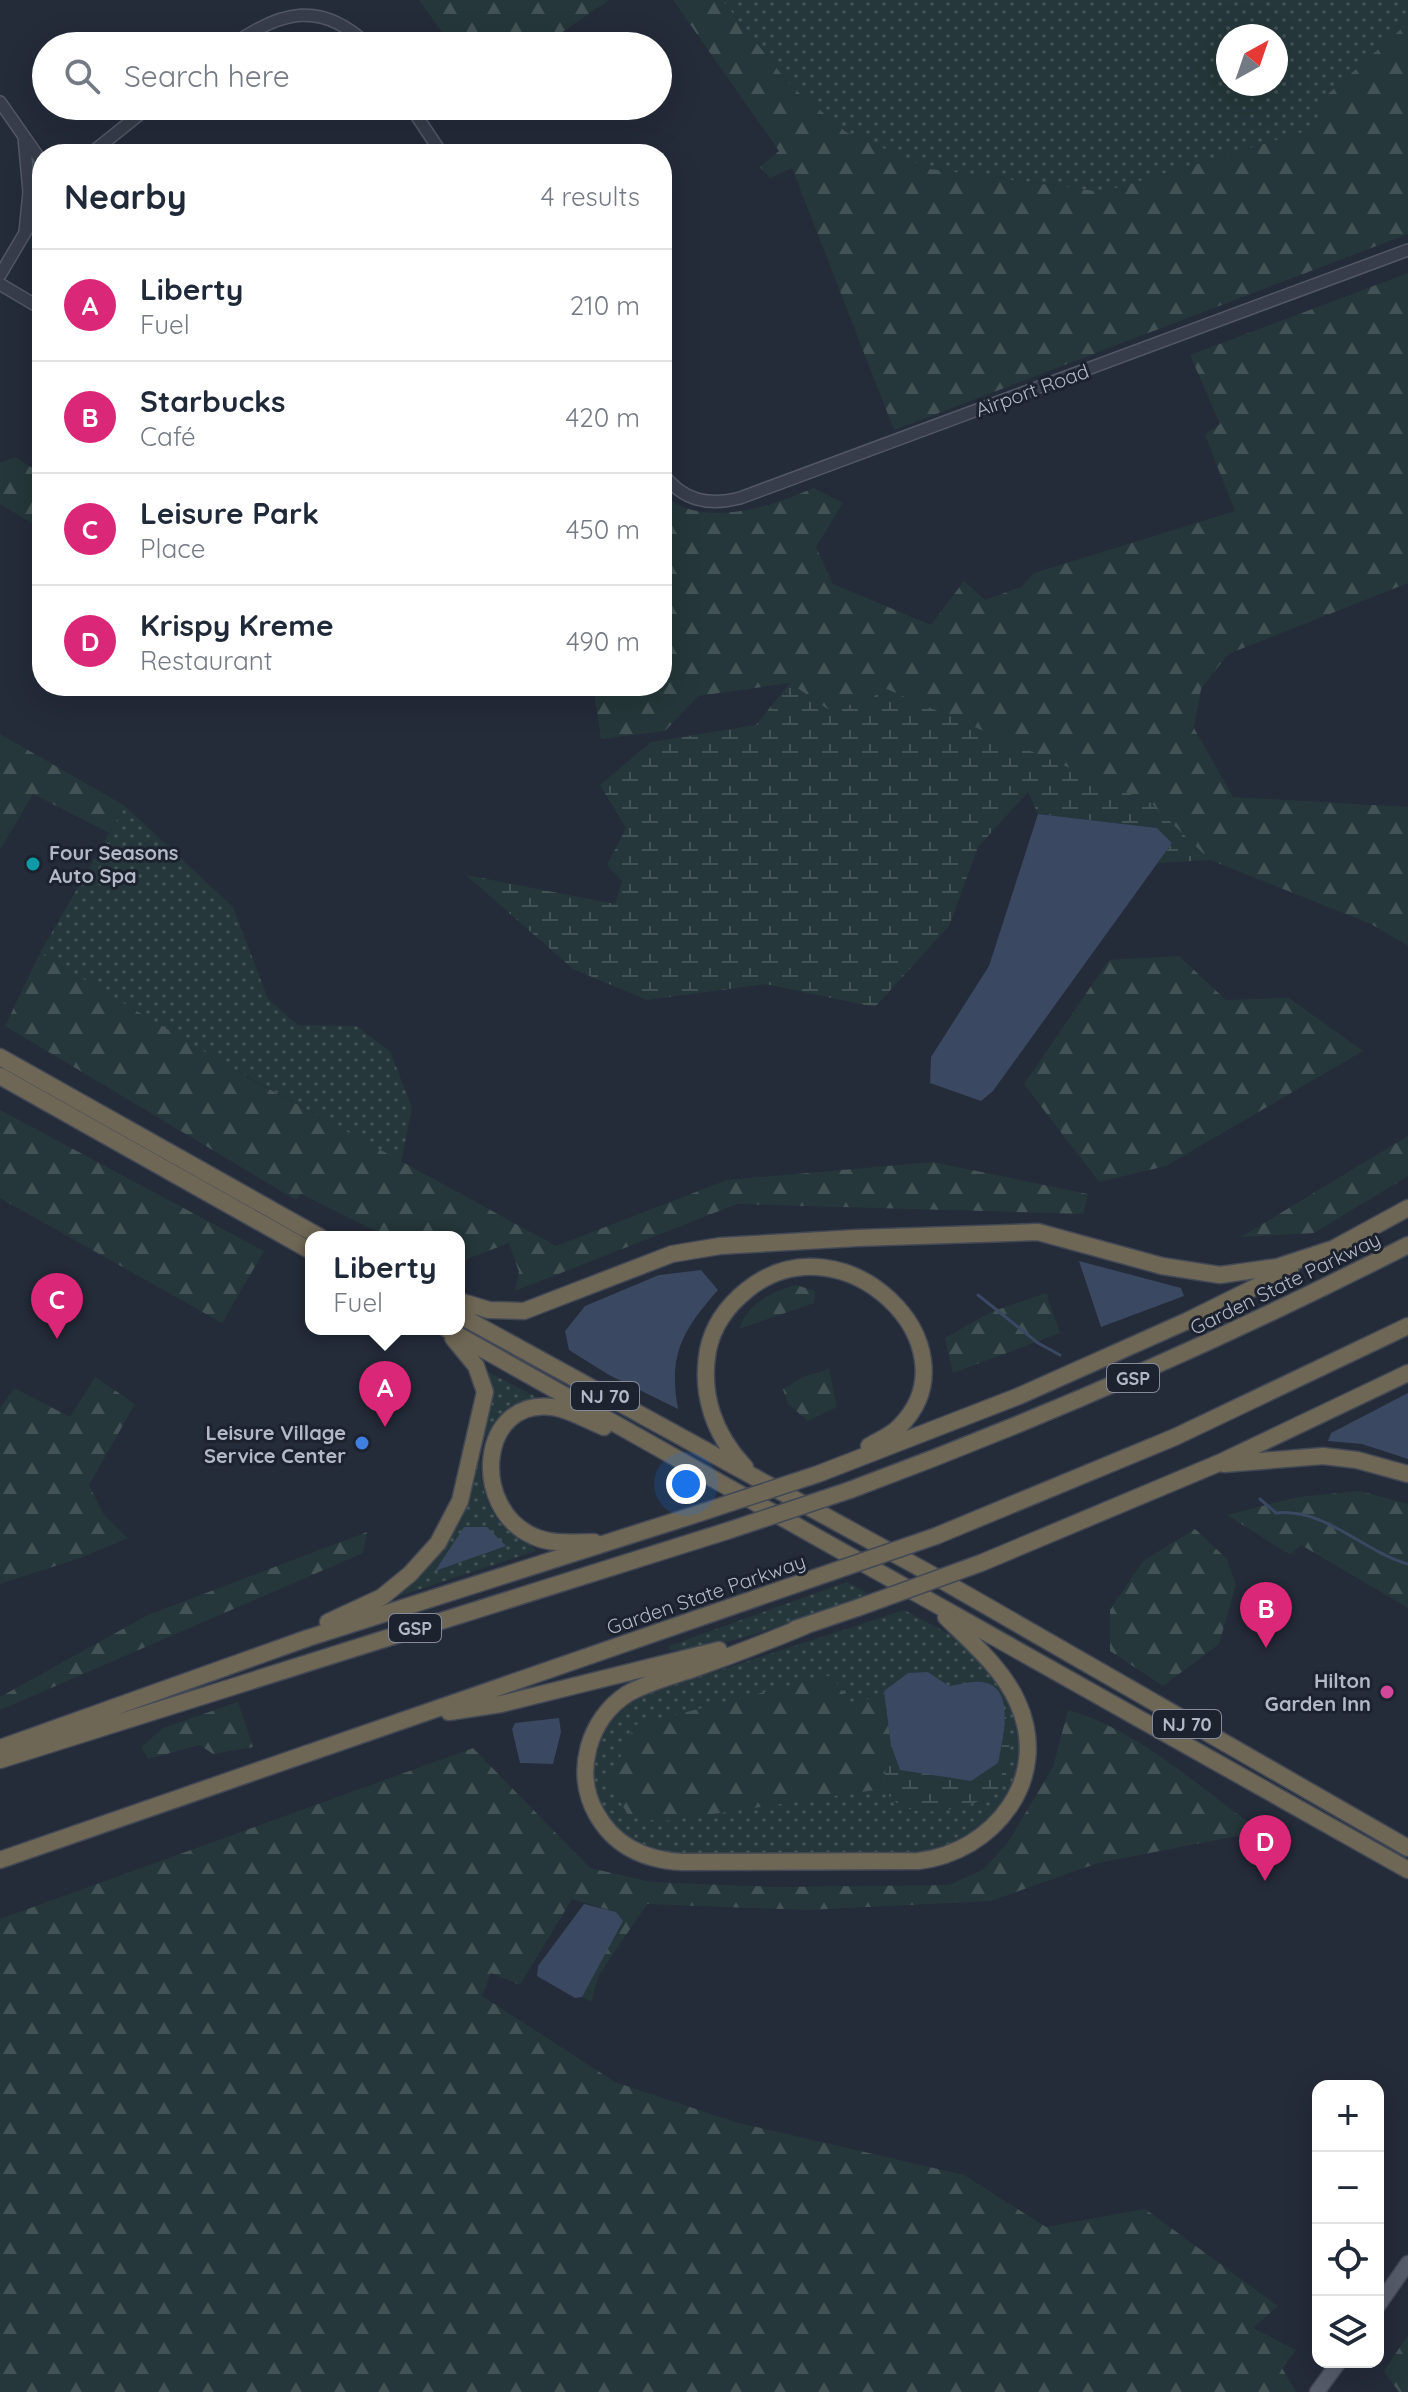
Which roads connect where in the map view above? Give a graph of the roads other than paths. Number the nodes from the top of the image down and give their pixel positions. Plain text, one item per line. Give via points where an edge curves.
1 (251, 32) edge
2 (357, 32) edge
3 (0, 102) edge
4 (132, 120) edge
5 (419, 120) edge
6 (24, 137) junction
7 (102, 144) edge
8 (435, 144) edge
9 (32, 148) edge
10 (32, 220) edge
11 (25, 232) junction
12 (1408, 250) edge
13 (0, 275) edge
14 (0, 284) edge
15 (32, 303) edge
16 (672, 483) edge
17 (0, 1057) edge
18 (0, 1076) edge
19 (1408, 1208) edge
20 (309, 1231) edge
21 (1408, 1245) edge
22 (305, 1248) edge
23 (1335, 1248) junction
24 (465, 1303) edge
25 (465, 1318) edge
26 (1408, 1326) edge
27 (451, 1335) edge
28 (456, 1335) edge
29 (1408, 1373) edge
30 (628, 1431) junction
31 (849, 1461) junction
32 (1219, 1463) junction
33 (1408, 1474) edge
34 (752, 1475) junction
35 (611, 1542) junction
36 (930, 1602) junction
37 (805, 1626) junction
38 (308, 1638) junction
39 (404, 1720) junction
40 (0, 1748) edge
41 (0, 1760) edge
42 (1408, 1848) edge
43 (0, 1860) edge
44 (1408, 1870) edge
45 (1408, 2263) edge
46 (1384, 2297) edge
47 (1335, 2368) edge
48 (1317, 2392) edge

1 - 2 street via 296,10 329,16
3 - 6 street
4 - 7 street
5 - 8 street
6 - 9 street
6 - 11 street via 29,192
10 - 11 street
11 - 13 street
12 - 16 street, Airport Road via 740,498 700,501
14 - 15 street
17 - 20 highway
18 - 22 highway
19 - 23 highway
21 - 41 highway, Garden State Parkway / GSP, bridge via 1114,1387 850,1490
23 - 24 highway via 1277,1267 1220,1275 1162,1266 1038,1232 720,1246 672,1254 524,1311
23 - 31 highway via 1110,1357
25 - 34 highway, NJ 70
26 - 39 highway, Garden State Parkway, bridge via 1175,1437 936,1536
27 - 38 highway via 470,1356 485,1392 460,1501 438,1543 410,1574 382,1597 321,1625
28 - 30 highway, NJ 70
29 - 32 highway
30 - 35 highway via 608,1429 554,1407 539,1408 507,1425 490,1460 490,1484 498,1504 522,1530 550,1541
30 - 36 highway, NJ 70
31 - 34 highway via 900,1426 912,1410 922,1378 920,1357 906,1319 884,1293 846,1272 787,1270 755,1284 731,1305 710,1340 705,1366 707,1400 722,1436
31 - 35 highway, bridge
32 - 33 highway via 1323,1456
32 - 37 highway, bridge via 981,1563
34 - 42 highway, NJ 70
35 - 38 highway
36 - 37 highway via 1000,1673 1026,1727 1027,1761 1019,1791 1003,1818 978,1841 947,1856 918,1861 682,1862 652,1859 616,1839 593,1808 586,1781 592,1737 608,1710 645,1686
36 - 44 highway, NJ 70
37 - 39 highway via 501,1704
38 - 40 highway
39 - 43 highway, Garden State Parkway
45 - 46 main road
47 - 48 main road

